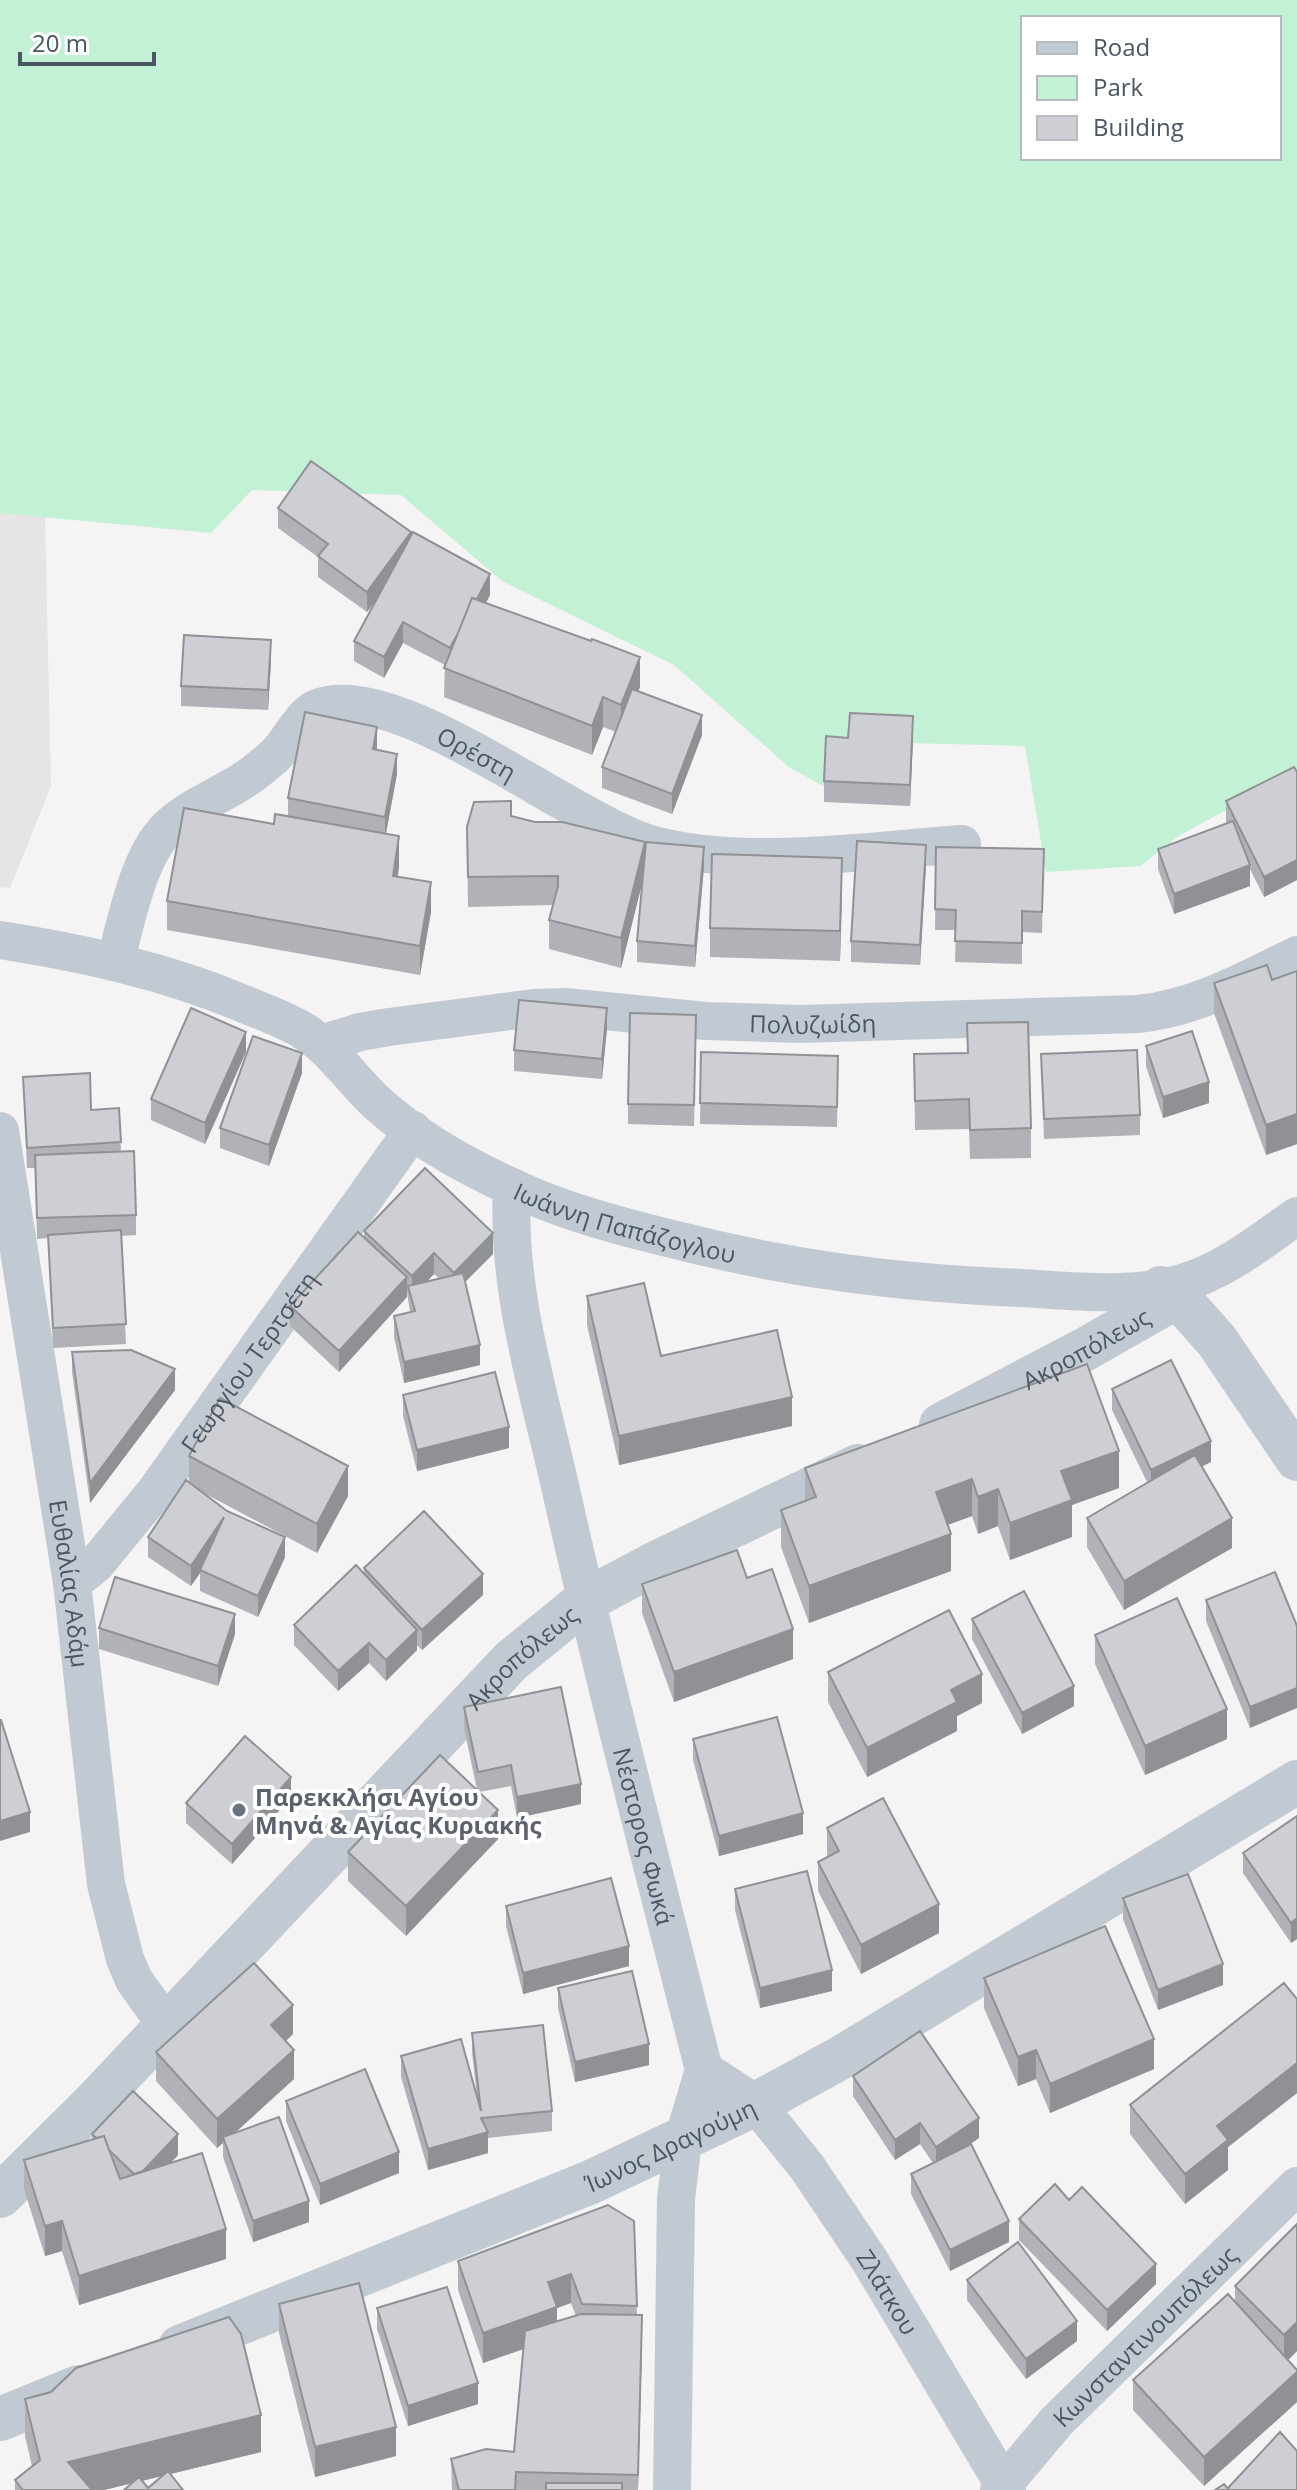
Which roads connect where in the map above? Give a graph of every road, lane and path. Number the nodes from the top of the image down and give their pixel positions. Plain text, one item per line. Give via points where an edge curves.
1 (962, 844) edge
2 (0, 940) edge
3 (1297, 955) edge
4 (115, 962) junction
5 (321, 1044) junction
6 (413, 1130) junction
7 (0, 1131) edge
8 (512, 1187) junction
9 (1297, 1216) edge
10 (1168, 1293) junction
11 (1297, 1459) edge
12 (72, 1583) junction
13 (586, 1600) junction
14 (1297, 1782) edge
15 (166, 2025) junction
16 (704, 2070) junction
17 (756, 2104) junction
18 (683, 2140) junction
19 (1297, 2186) edge
20 (0, 2196) edge
21 (0, 2419) edge
22 (1003, 2488) edge
23 (672, 2490) edge

1 - 4 street, Ορέστη via 757,857 689,853 589,817 412,721 363,707 331,705 305,717 279,752 252,774 182,816 160,836 143,868
2 - 4 street, Ιωάννη Παπάζογλου
3 - 5 street, Πολυζωίδη via 1202,999 1138,1014 800,1024 534,1008 389,1027
4 - 5 street, Ιωάννη Παπάζογλου via 234,999
5 - 6 street, Ιωάννη Παπάζογλου via 379,1104
6 - 8 street, Ιωάννη Παπάζογλου
6 - 12 street, Γεωργίου Τερτσέτη via 155,1492 107,1552
7 - 12 street, Ευθαλίας Αδάμ
8 - 10 street, Ιωάννη Παπάζογλου via 612,1224 837,1274 934,1284
8 - 13 street, Νέστορος Φωκά via 511,1237 520,1306
9 - 10 street, Ιωάννη Παπάζογλου via 1209,1274
10 - 11 street via 1217,1341
10 - 13 street, Ακροπόλεως via 1001,1395
12 - 15 street, Ευθαλίας Αδάμ via 112,1913 134,1980
13 - 15 street, Ακροπόλεως via 511,1661
13 - 16 street, Νέστορος Φωκά
14 - 17 street, Ίωνος Δραγούμη
15 - 20 street, Ακροπόλεως
16 - 17 street, Ζλάτκου
16 - 18 street
17 - 18 street, Ίωνος Δραγούμη
17 - 22 street, Ζλάτκου via 845,2220
18 - 21 street, Ίωνος Δραγούμη via 591,2182
18 - 23 street via 676,2199
19 - 22 street, Κωνσταντινουπόλεως via 1056,2422

